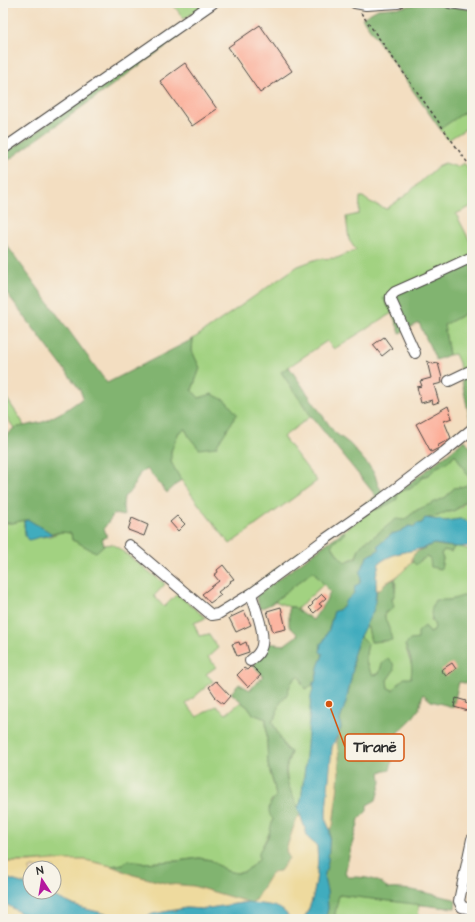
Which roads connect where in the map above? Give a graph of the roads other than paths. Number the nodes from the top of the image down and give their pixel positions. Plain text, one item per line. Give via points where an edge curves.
1 (213, 3) edge
2 (398, 3) edge
3 (450, 3) edge
4 (357, 6) edge
5 (472, 6) edge
6 (3, 149) edge
7 (472, 256) edge
8 (415, 354) dead end
9 (472, 370) edge
10 (449, 381) dead end
11 (472, 430) edge
12 (129, 545) dead end
13 (251, 594) junction
14 (250, 661) dead end
15 (472, 839) edge
16 (472, 909) edge

1 - 6 street
2 - 4 street
3 - 5 street
7 - 8 street via 391,296 390,300
9 - 10 street
11 - 13 street
12 - 13 street via 212,615
13 - 14 street via 260,623 262,640 260,652
15 - 16 street via 459,901 462,907

